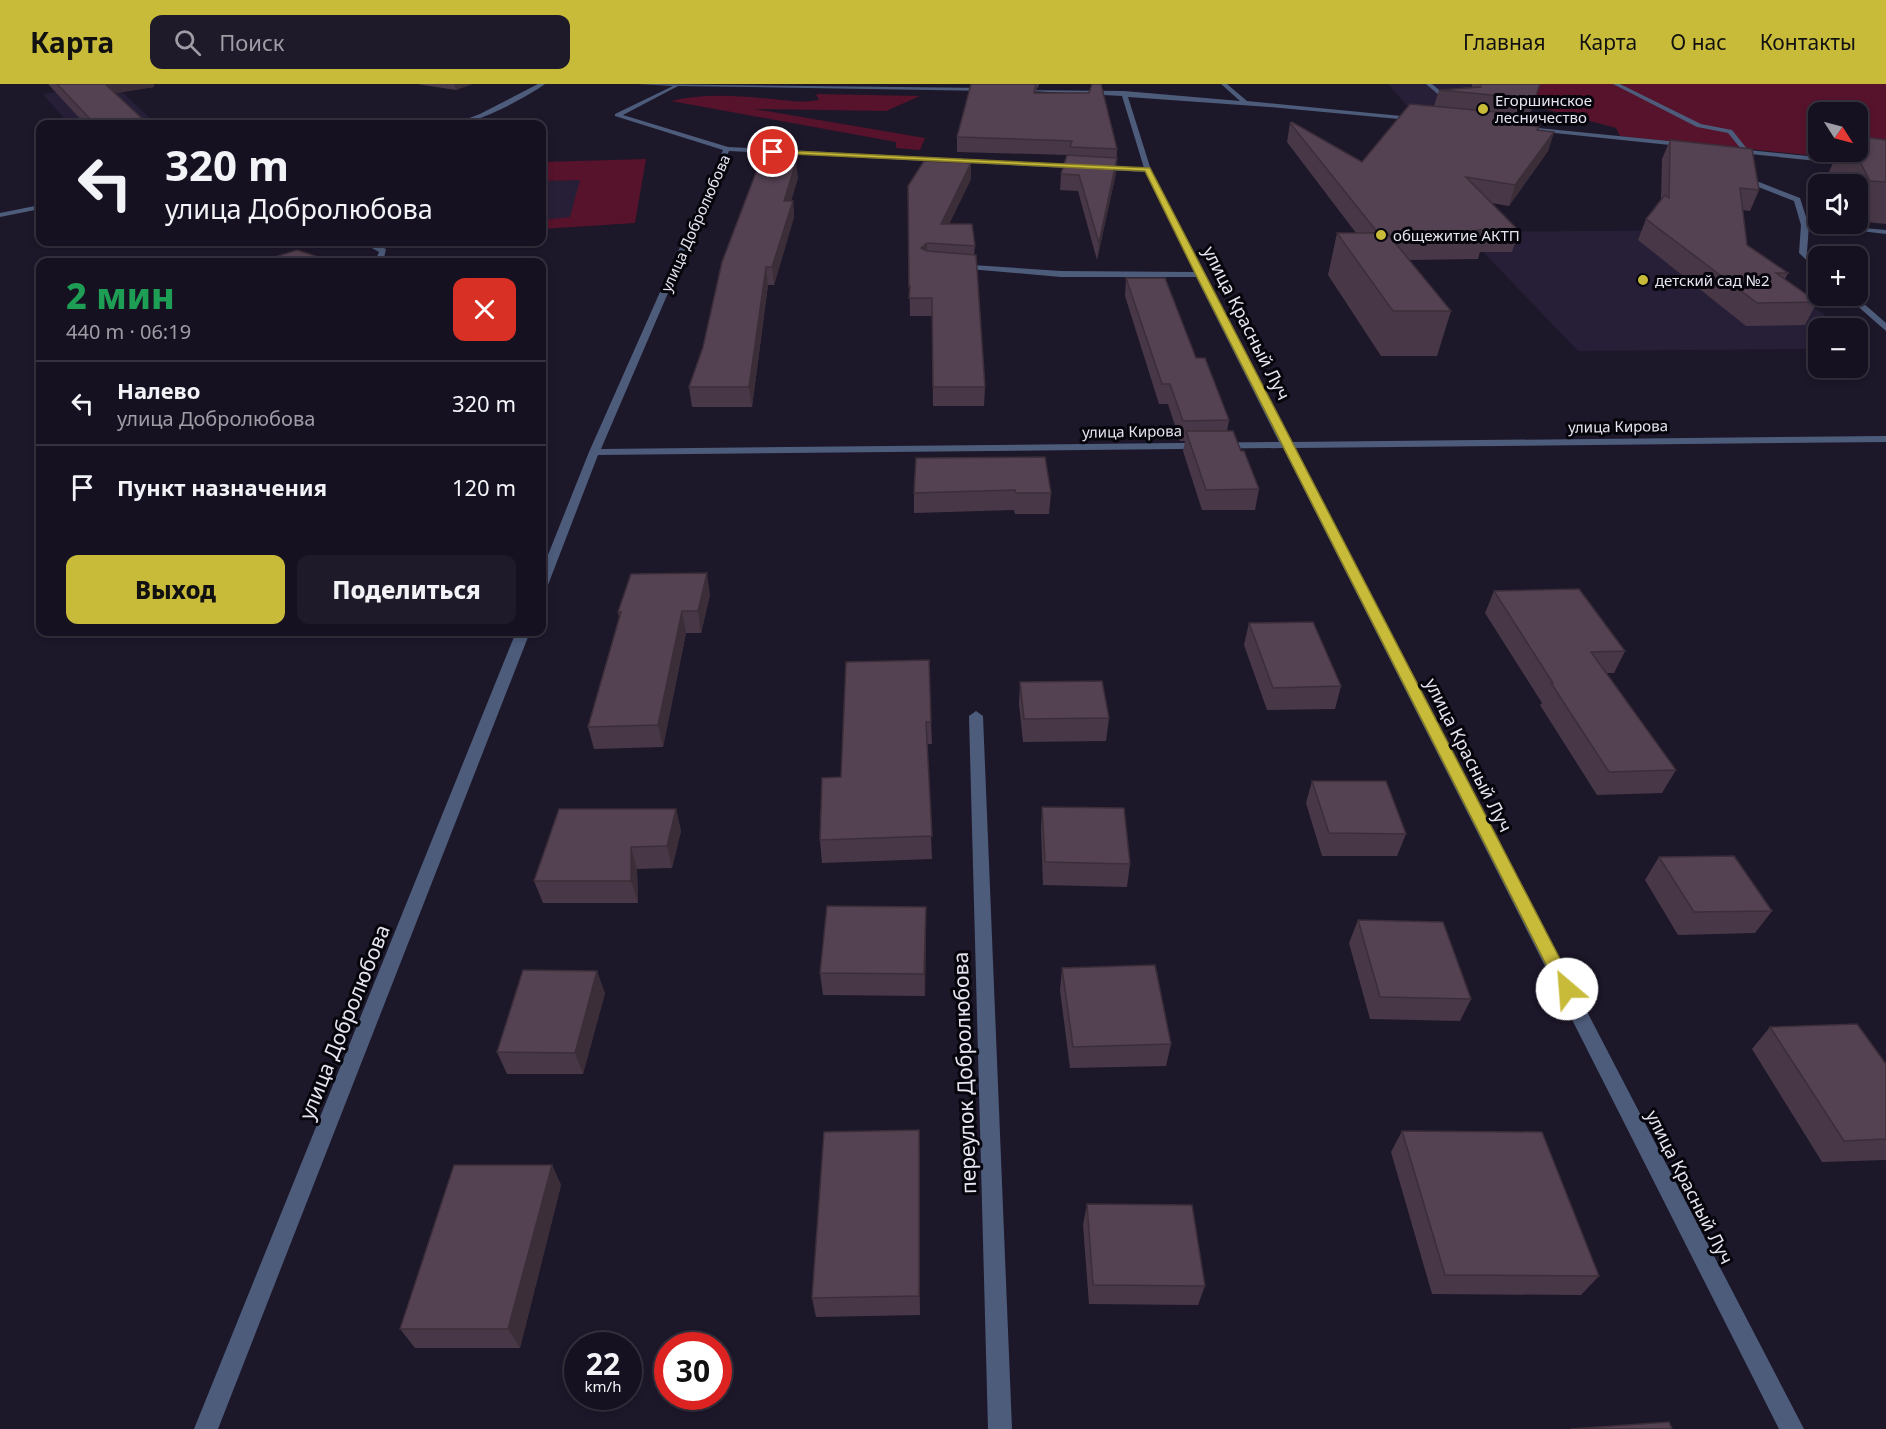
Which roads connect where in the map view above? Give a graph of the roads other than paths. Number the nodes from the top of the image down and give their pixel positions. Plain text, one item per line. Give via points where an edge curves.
1 (542, 84) edge
2 (641, 84) edge
3 (1224, 84) edge
4 (1429, 84) edge
5 (1616, 84) edge
6 (680, 85) edge
7 (999, 90) edge
8 (1011, 90) edge
9 (1124, 93) junction
10 (1442, 95) dead end
11 (1244, 101) junction
12 (468, 120) edge
13 (1431, 120) edge
14 (1524, 129) edge
15 (1699, 146) edge
16 (1723, 148) edge
17 (727, 149) junction
18 (1746, 151) junction
19 (1886, 166) edge
20 (1148, 170) junction
21 (36, 208) edge
22 (0, 214) edge
23 (1804, 222) junction
24 (1886, 232) edge
25 (373, 246) edge
26 (1808, 257) edge
27 (380, 258) edge
28 (949, 266) edge
29 (1199, 275) junction
30 (1861, 306) edge
31 (1886, 328) edge
32 (1886, 439) edge
33 (1287, 444) junction
34 (594, 452) junction
35 (546, 575) edge
36 (521, 636) edge
37 (976, 716) dead end
38 (206, 1429) edge
39 (1000, 1429) edge
40 (1792, 1429) edge

1 - 12 street
2 - 6 street
3 - 11 street
4 - 10 street
5 - 18 street via 1699,126 1730,131
6 - 7 street
6 - 17 street via 617,115
8 - 9 street
9 - 11 street
9 - 20 street, улица Красный Луч
11 - 13 street
14 - 15 street
16 - 18 street
17 - 20 street, улица Добролюбова
17 - 34 street, улица Добролюбова
18 - 19 street
18 - 23 street via 1750,181 1797,200
20 - 29 street, улица Красный Луч
21 - 22 street
23 - 24 street
23 - 26 street via 1803,252
25 - 27 street via 383,251
28 - 29 street via 1061,274
29 - 33 street, улица Красный Луч
30 - 31 street
32 - 33 street, улица Кирова
33 - 34 street, улица Кирова
33 - 40 street, улица Красный Луч
34 - 35 street, улица Добролюбова
36 - 38 street, улица Добролюбова
37 - 39 street, переулок Добролюбова

